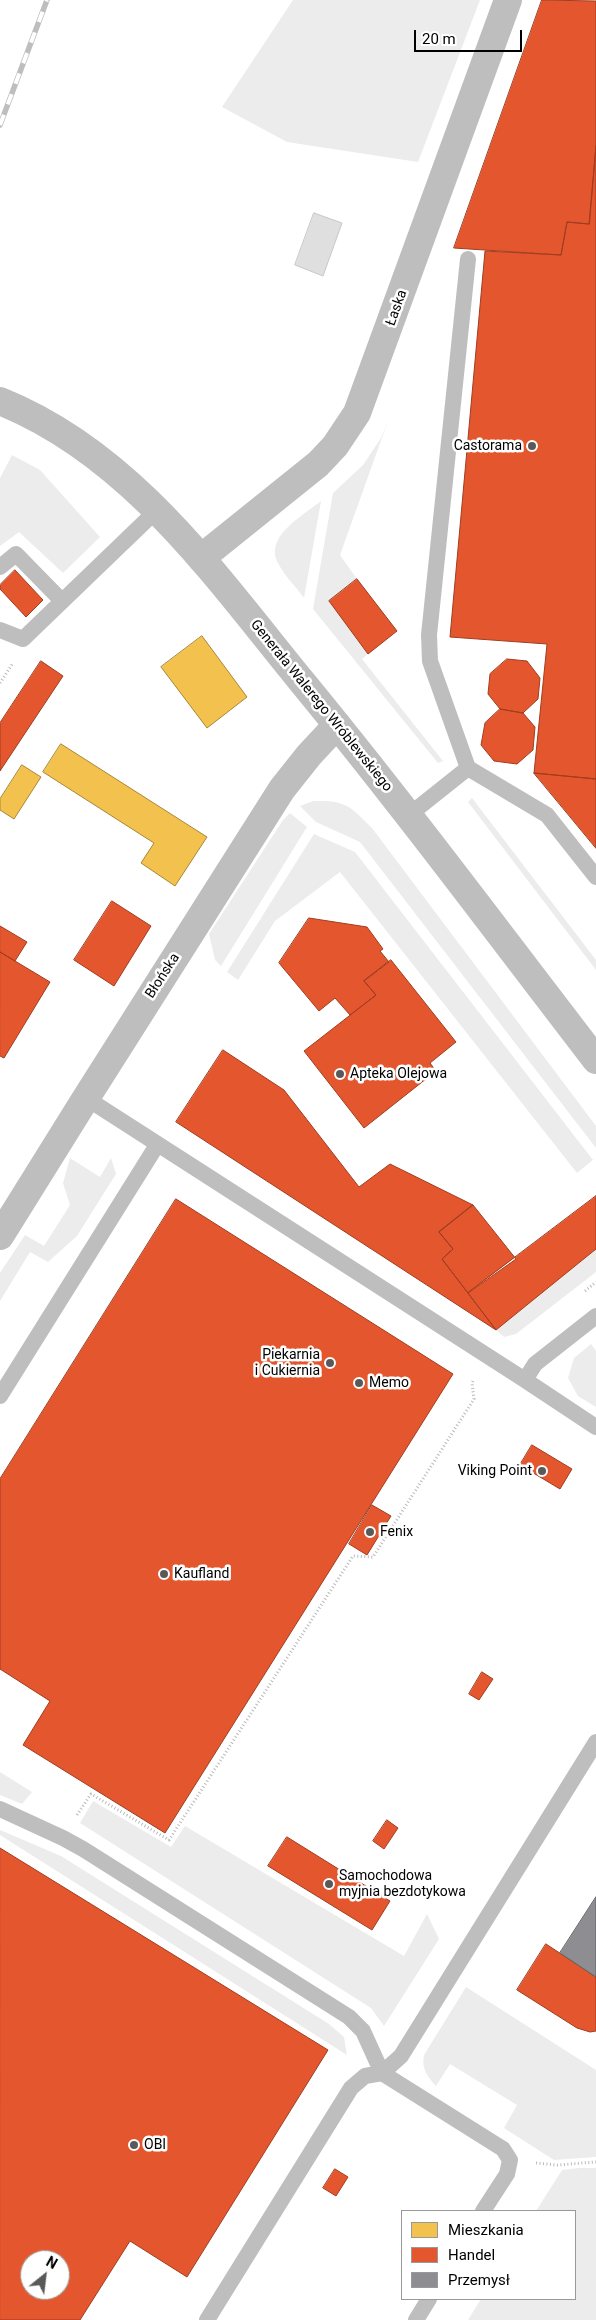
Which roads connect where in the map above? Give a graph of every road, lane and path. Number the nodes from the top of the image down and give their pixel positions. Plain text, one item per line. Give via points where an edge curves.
1 (508, 0) edge
2 (468, 259) dead end
3 (0, 401) edge
4 (157, 510) junction
5 (201, 558) junction
6 (0, 567) edge
7 (62, 601) junction
8 (0, 630) edge
9 (337, 725) junction
10 (468, 768) junction
11 (408, 815) junction
12 (596, 877) edge
13 (596, 1060) edge
14 (86, 1098) junction
15 (157, 1145) junction
16 (0, 1236) edge
17 (596, 1282) edge
18 (582, 1293) dead end
19 (596, 1316) edge
20 (488, 1357) junction
21 (525, 1380) junction
22 (0, 1396) edge
23 (596, 1427) edge
24 (596, 1742) edge
25 (0, 1809) edge
26 (63, 1838) junction
27 (382, 2073) junction
28 (510, 2160) junction
29 (596, 2162) edge
30 (485, 2210) edge
31 (428, 2300) edge
32 (207, 2320) edge
33 (416, 2320) edge

1 - 5 street, Łaska via 358,412 318,464
2 - 10 lane via 429,636 430,661
3 - 4 street, Generała Walerego Wróblewskiego via 50,424 84,446
4 - 5 street, Generała Walerego Wróblewskiego
4 - 7 lane
5 - 9 street, Generała Walerego Wróblewskiego
6 - 7 lane via 16,554
7 - 8 lane via 23,639
9 - 11 street, Generała Walerego Wróblewskiego
9 - 14 street, Błońska via 282,789
10 - 11 lane
10 - 12 lane via 547,816
11 - 13 street, Generała Walerego Wróblewskiego
14 - 15 lane
14 - 16 street, Błońska
15 - 20 lane
15 - 22 lane
17 - 18 path
19 - 21 lane via 535,1364
20 - 21 lane
20 - 26 path via 472,1383 474,1399 373,1557 353,1556 169,1840 91,1794
21 - 23 lane
24 - 27 lane via 410,2042
25 - 26 lane
26 - 27 lane via 349,2017 363,2031
27 - 28 lane via 502,2149
27 - 32 lane via 364,2076 351,2088
28 - 29 path via 557,2165
28 - 30 lane via 507,2174
31 - 33 lane

